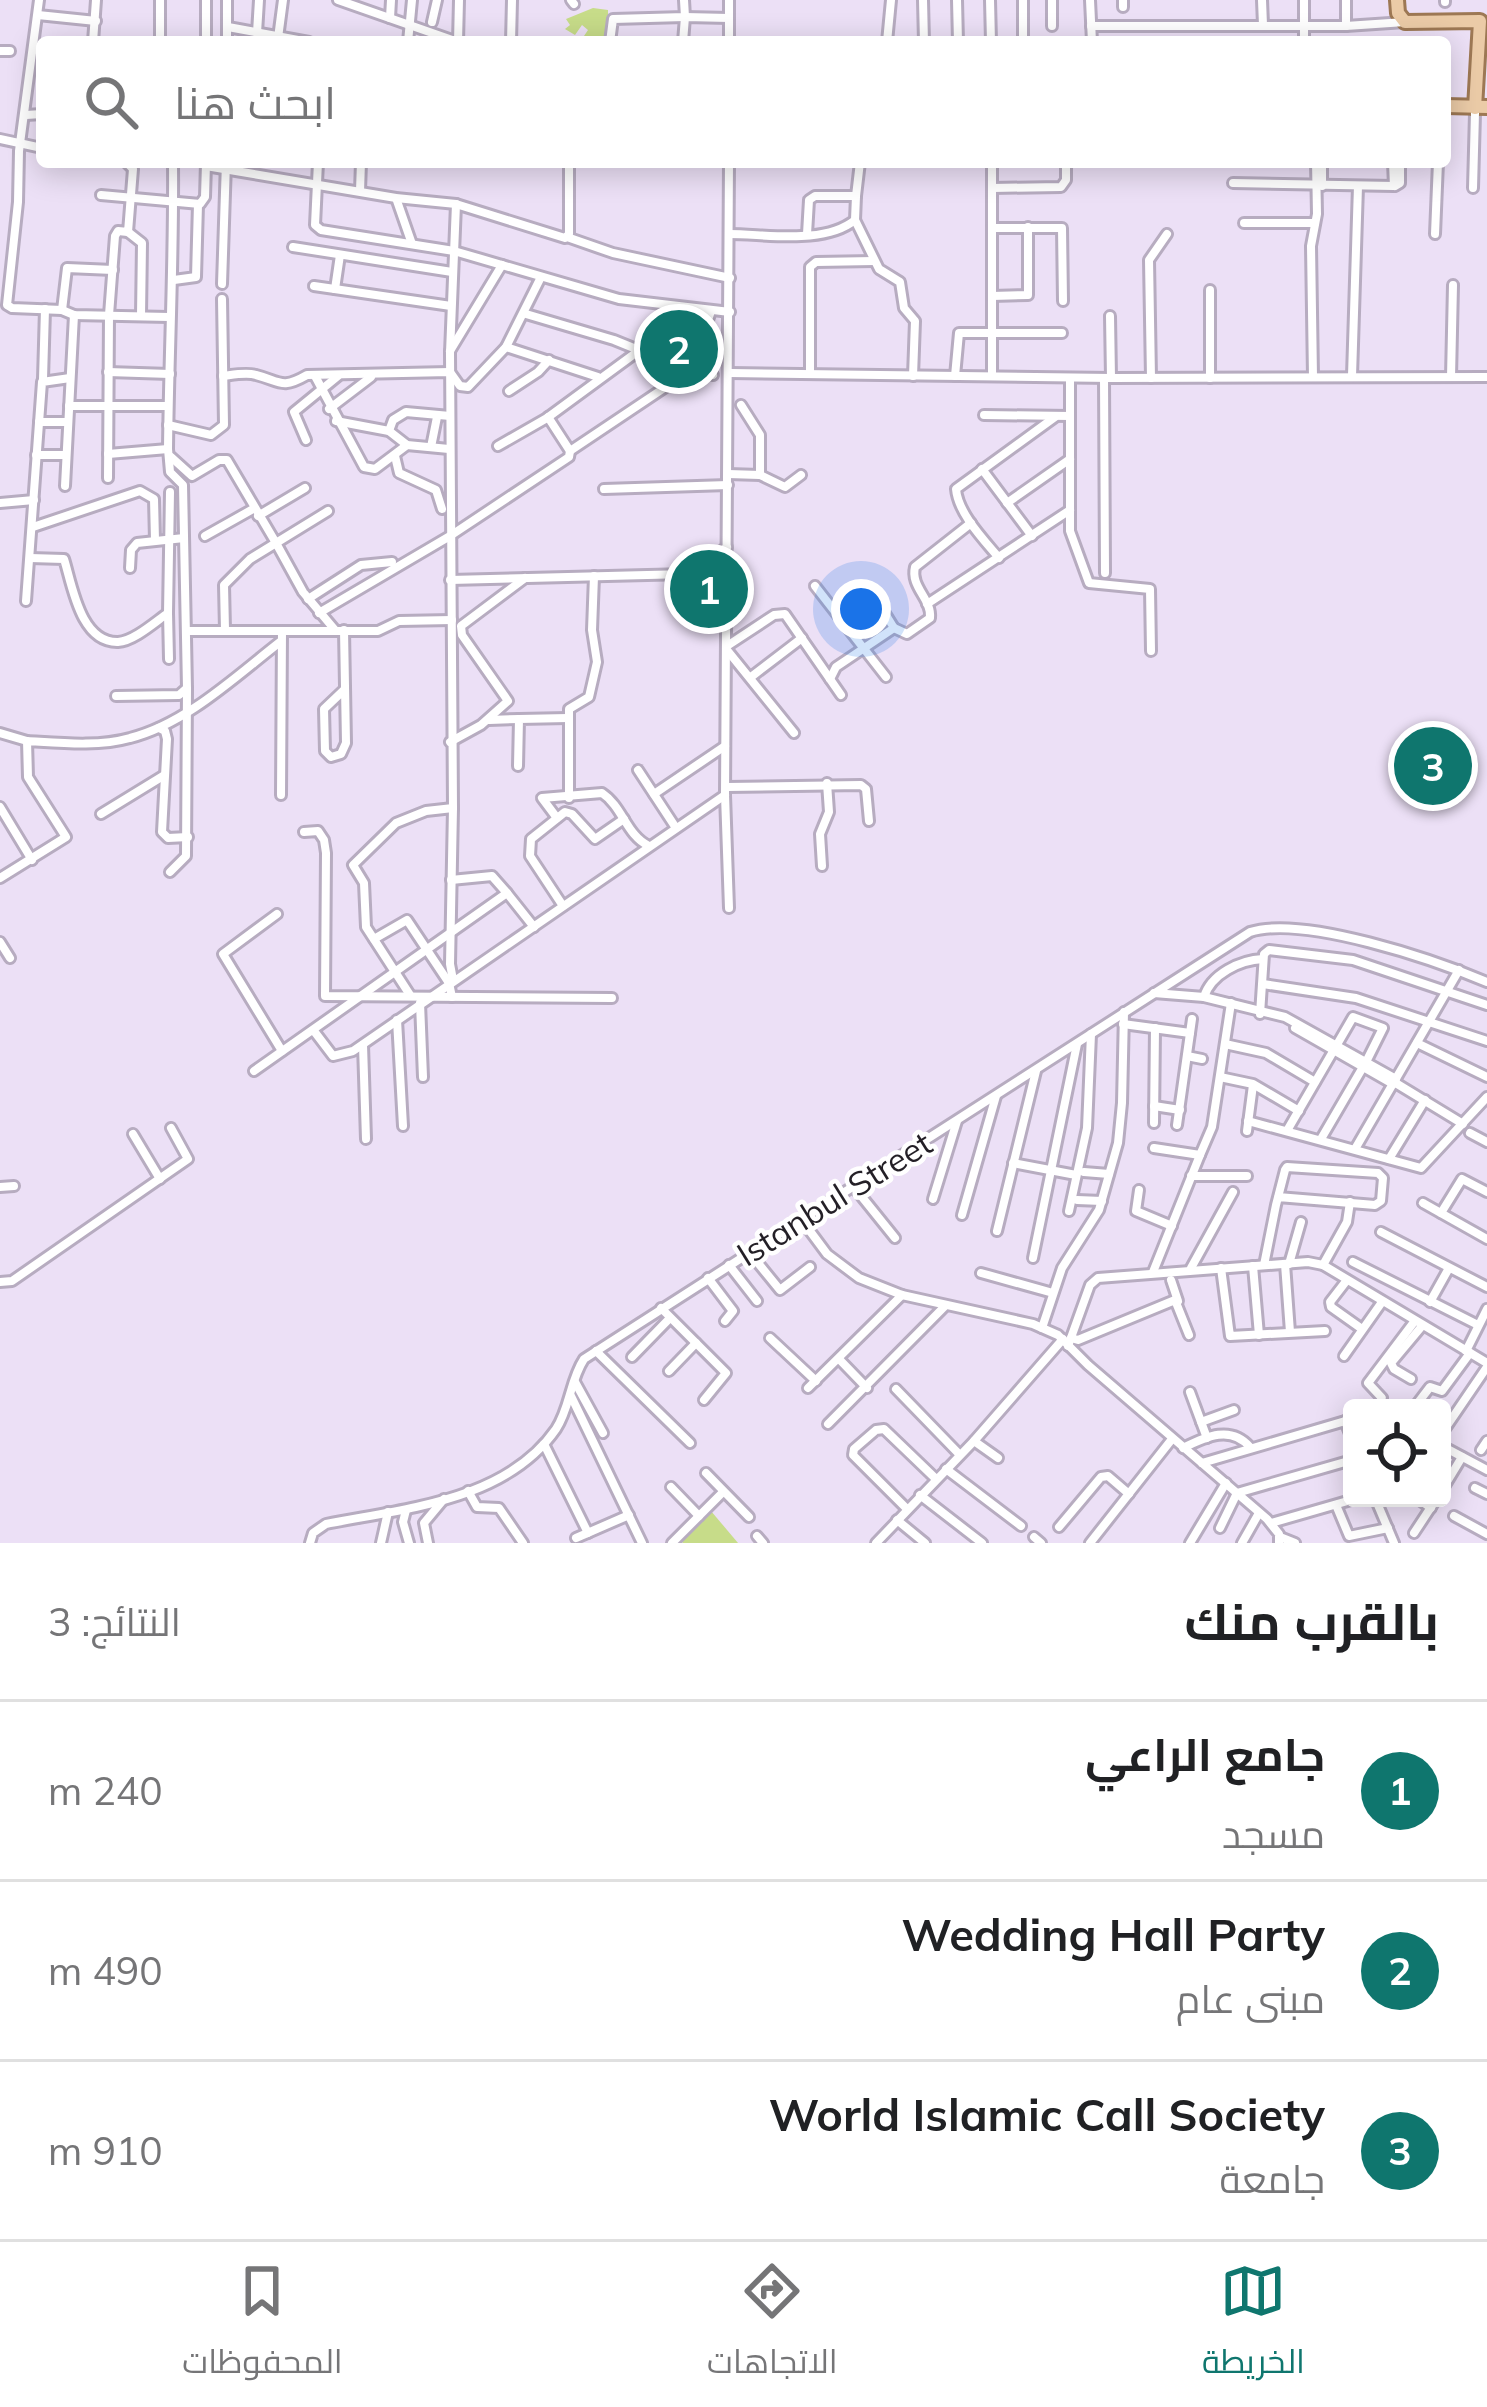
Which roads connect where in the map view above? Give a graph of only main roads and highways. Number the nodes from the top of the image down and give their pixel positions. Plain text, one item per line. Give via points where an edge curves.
1 (1397, 0) edge
2 (1481, 110) edge

1 - 2 main road via 1406,22 1480,21

